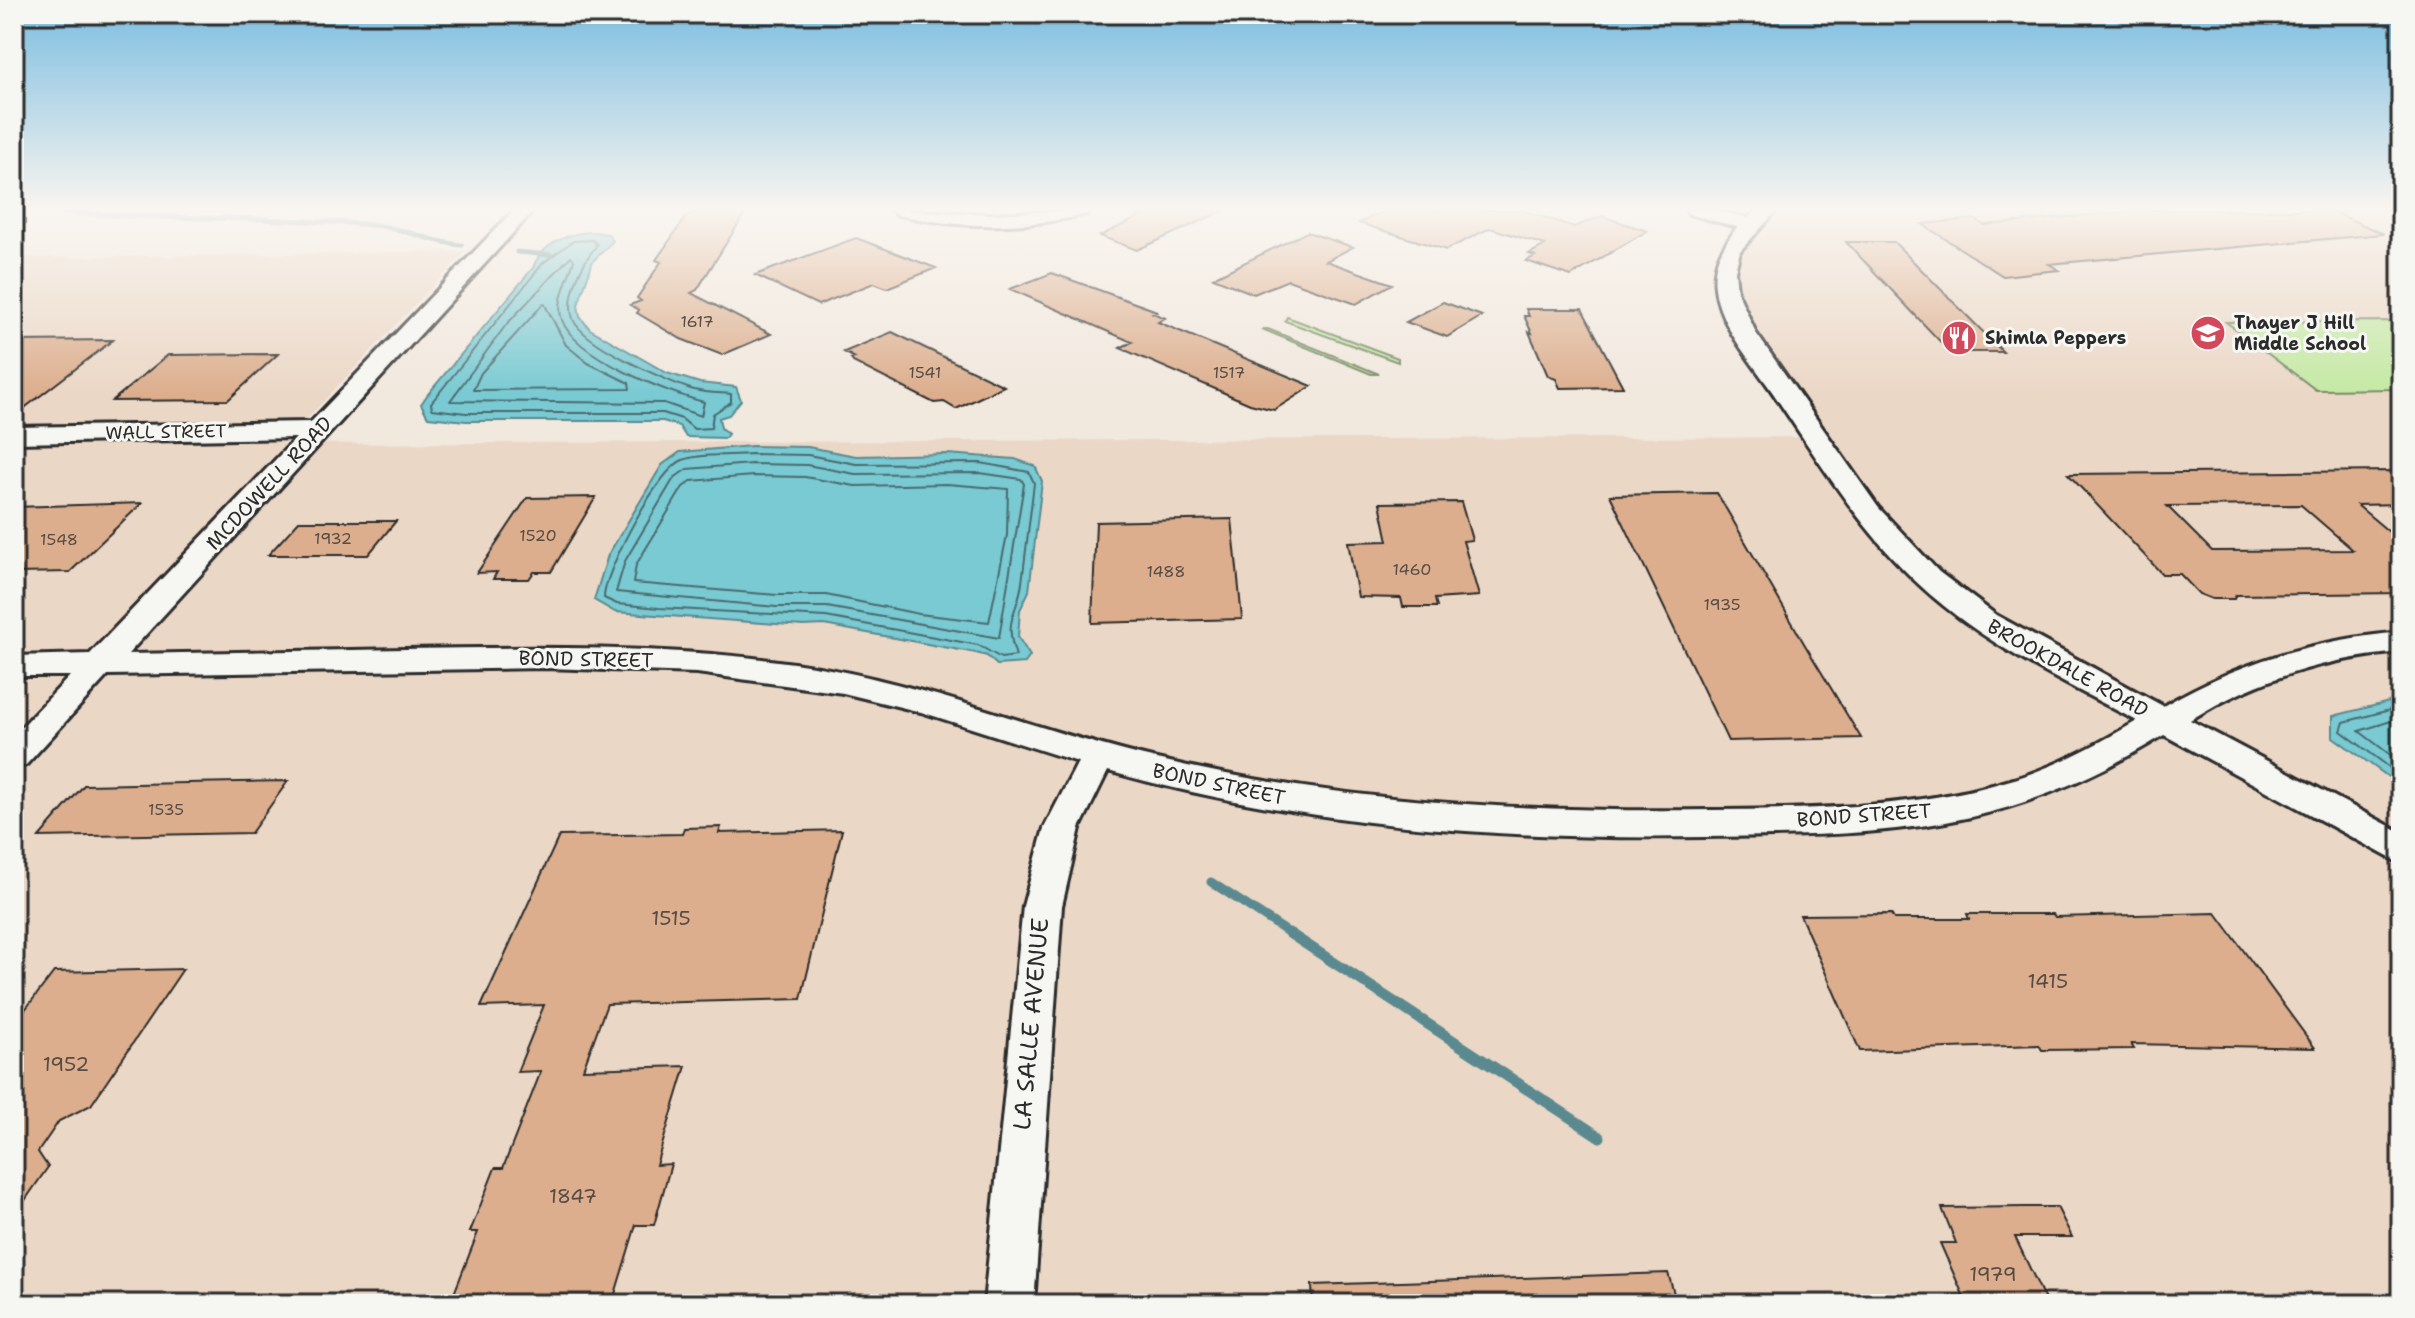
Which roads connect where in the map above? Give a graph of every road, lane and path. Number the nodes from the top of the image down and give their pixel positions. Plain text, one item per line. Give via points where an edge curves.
1 (466, 272) edge
2 (1725, 272) edge
3 (317, 430) junction
4 (14, 435) edge
5 (2401, 642) edge
6 (100, 665) junction
7 (14, 666) edge
8 (2164, 721) junction
9 (14, 756) edge
10 (1099, 756) junction
11 (2401, 850) edge
12 (1009, 1304) edge

1 - 3 street, MCDOWELL ROAD
2 - 8 street, BROOKDALE ROAD via 1737,322 1884,533 1928,578 1988,624
3 - 4 street, WALL STREET
3 - 6 street, MCDOWELL ROAD
5 - 8 street, BOND STREET via 2342,648 2279,663 2225,685
6 - 7 street, BOND STREET
6 - 9 street, MCDOWELL ROAD
6 - 10 street, BOND STREET via 548,657 718,663 860,685 956,709
8 - 10 street, BOND STREET via 2063,775 1993,798 1911,814 1820,820 1556,823 1403,814 1250,793
8 - 11 street, BROOKDALE ROAD
10 - 12 street, LA SALLE AVENUE via 1064,818 1044,886

